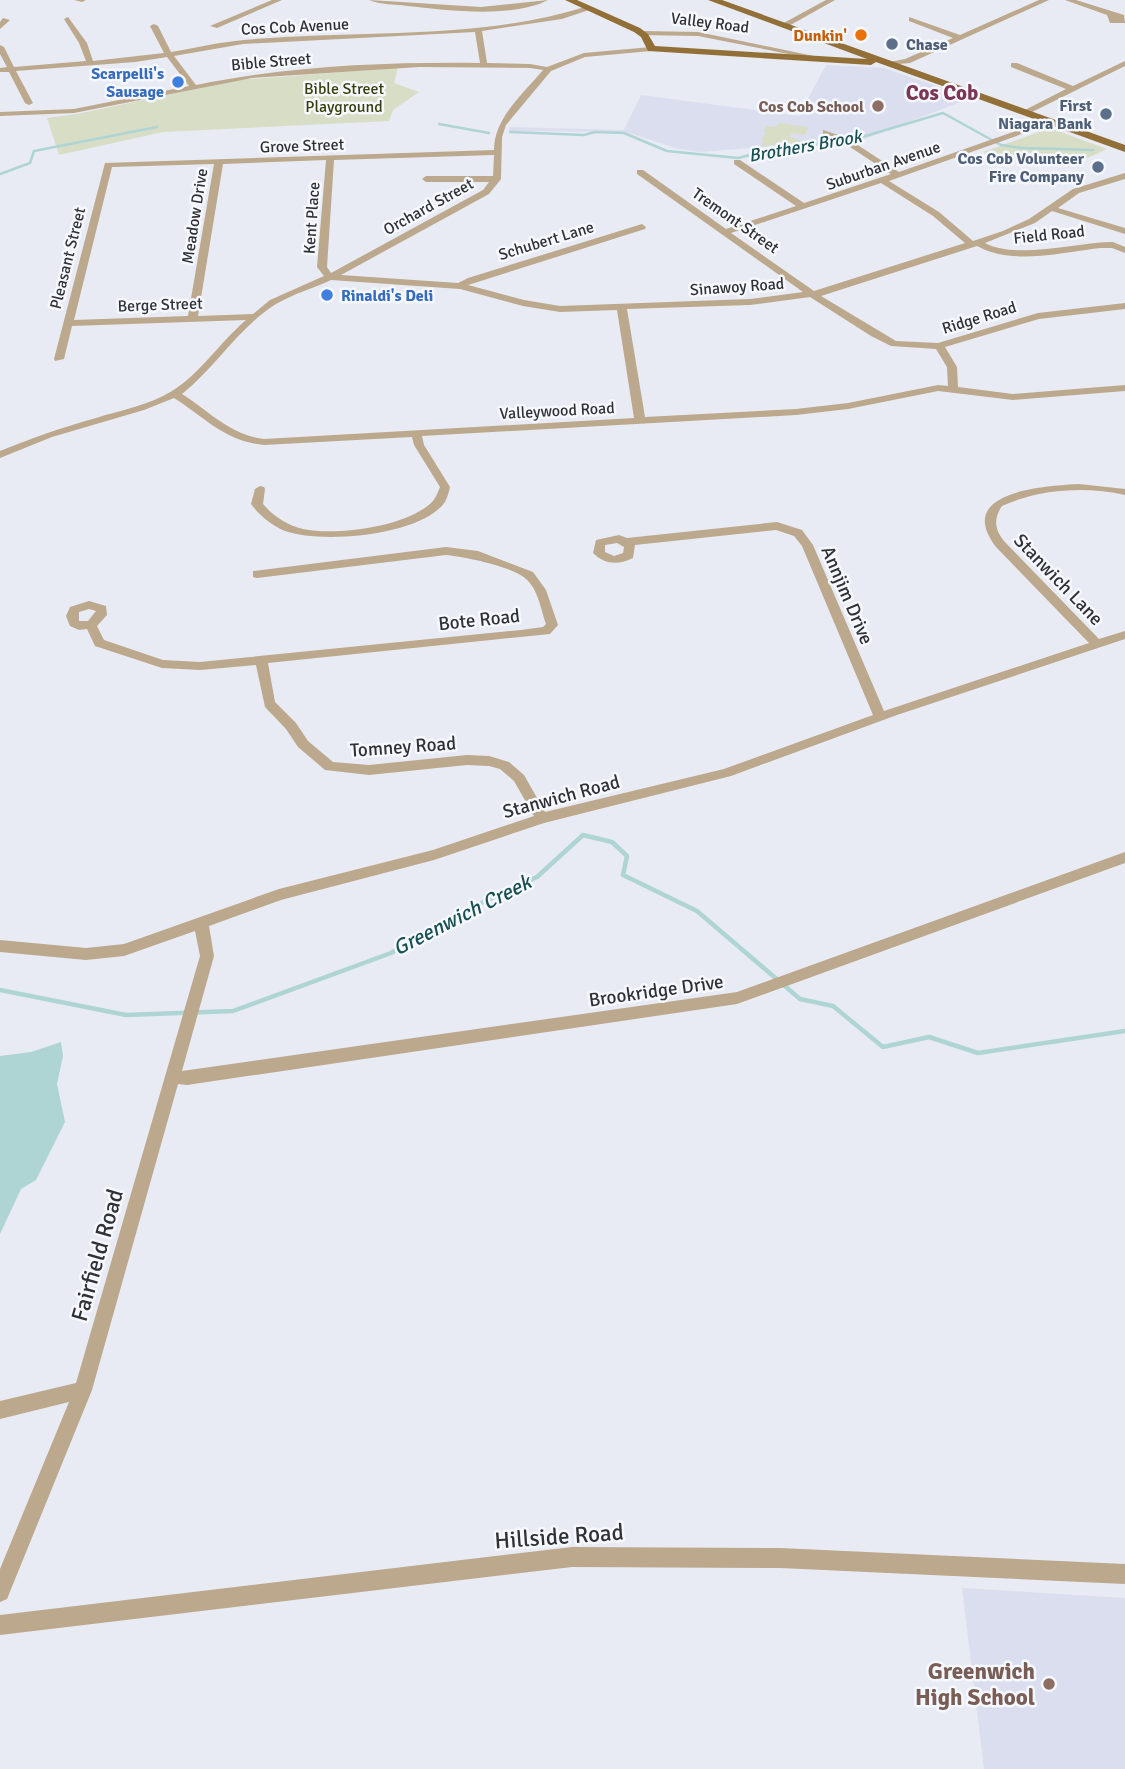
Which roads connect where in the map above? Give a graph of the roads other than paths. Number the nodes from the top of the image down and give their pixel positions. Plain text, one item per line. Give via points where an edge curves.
1 (278, 0) edge
2 (373, 0) edge
3 (544, 0) edge
4 (570, 0) edge
5 (713, 0) edge
6 (831, 0) edge
7 (1045, 0) edge
8 (1069, 0) edge
9 (1019, 4) dead end
10 (1029, 7) junction
11 (591, 8) junction
12 (1110, 15) dead end
13 (68, 19) dead end
14 (912, 19) dead end
15 (6, 20) dead end
16 (783, 25) junction
17 (154, 26) dead end
18 (215, 26) dead end
19 (0, 27) edge
20 (478, 29) junction
21 (642, 33) junction
22 (961, 38) junction
23 (0, 47) edge
24 (651, 49) junction
25 (771, 52) junction
26 (170, 54) junction
27 (90, 63) junction
28 (888, 63) junction
29 (1125, 63) edge
30 (1014, 65) dead end
31 (484, 66) junction
32 (10, 69) junction
33 (548, 69) junction
34 (0, 70) edge
35 (193, 86) junction
36 (1074, 89) junction
37 (29, 103) dead end
38 (1025, 112) junction
39 (0, 114) edge
40 (1050, 121) junction
41 (826, 132) dead end
42 (1125, 149) edge
43 (498, 152) junction
44 (330, 158) junction
45 (219, 161) junction
46 (737, 162) dead end
47 (108, 165) joint
48 (640, 172) dead end
49 (898, 175) junction
50 (1125, 176) edge
51 (426, 179) dead end
52 (496, 179) junction
53 (882, 180) junction
54 (802, 206) junction
55 (1050, 208) junction
56 (642, 227) dead end
57 (1125, 231) edge
58 (725, 232) junction
59 (975, 244) junction
60 (1125, 250) edge
61 (330, 277) junction
62 (460, 286) junction
63 (813, 294) junction
64 (1125, 306) edge
65 (622, 308) junction
66 (254, 317) junction
67 (193, 318) junction
68 (67, 323) junction
69 (939, 346) junction
70 (59, 359) dead end
71 (953, 388) junction
72 (1125, 388) edge
73 (175, 394) junction
74 (640, 421) junction
75 (416, 433) junction
76 (0, 456) edge
77 (260, 489) dead end
78 (1125, 492) edge
79 (627, 542) dead end
80 (257, 574) dead end
81 (91, 625) dead end
82 (1125, 635) edge
83 (1098, 645) junction
84 (261, 661) junction
85 (880, 717) junction
86 (542, 818) junction
87 (1125, 857) edge
88 (201, 923) junction
89 (0, 946) edge
90 (171, 1077) junction
91 (83, 1391) junction
92 (0, 1410) edge
93 (1125, 1574) edge
94 (0, 1592) edge
95 (0, 1625) edge

1 - 18 street
2 - 3 street via 492,9
4 - 11 main road, Valley Road
5 - 16 main road
6 - 16 street
7 - 10 street
8 - 12 street
9 - 10 street
10 - 22 street
11 - 20 street, Cos Cob Avenue via 562,17
11 - 21 main road, Valley Road
13 - 27 street
14 - 22 street
15 - 19 street
16 - 28 main road
17 - 26 street
20 - 26 street, Cos Cob Avenue via 256,41
20 - 31 street
21 - 24 main road, Valley Road
21 - 25 street, Valley Road via 698,34
22 - 28 street via 907,61
23 - 32 street
24 - 25 main road, Orchard Street
24 - 33 street, Orchard Street via 584,55
25 - 28 main road, Orchard Street
26 - 27 street, Cos Cob Avenue
26 - 35 street
27 - 32 street, Cos Cob Avenue
28 - 38 main road
29 - 36 street
30 - 36 street
31 - 33 street, Bible Street
31 - 35 street, Bible Street via 332,70
32 - 34 street, Cos Cob Avenue
32 - 37 street
33 - 43 street, Orchard Street via 503,122
35 - 39 street, Bible Street via 74,111
36 - 38 street
38 - 40 main road
40 - 42 main road
40 - 49 street, Suburban Avenue
41 - 49 street
43 - 44 street, Grove Street
43 - 52 street, Orchard Street
44 - 45 street, Grove Street
44 - 61 street, Kent Place via 322,267
45 - 47 street, Grove Street
45 - 67 street, Meadow Drive
46 - 54 street
47 - 68 street, Pleasant Street
48 - 58 street, Tremont Street
49 - 53 street, Suburban Avenue
50 - 55 street, Sinawoy Road via 1082,188
51 - 52 street
52 - 61 street, Orchard Street via 477,199
53 - 54 street, Suburban Avenue
53 - 59 street
54 - 58 street, Suburban Avenue
55 - 57 street
55 - 59 street, Sinawoy Road via 1026,224
56 - 62 street, Schubert Lane
58 - 63 street, Tremont Street
59 - 60 street, Field Road via 1004,254 1101,245
59 - 63 street, Sinawoy Road
61 - 62 street, Sinawoy Road
61 - 66 street, Orchard Street via 281,297
62 - 65 street, Sinawoy Road via 542,307
63 - 65 street, Sinawoy Road
63 - 69 street, Ridge Road via 888,341 905,347
64 - 69 street, Ridge Road via 1038,316
65 - 74 street
66 - 67 street, Berge Street
66 - 73 street, Orchard Street
67 - 68 street, Berge Street
68 - 70 street, Pleasant Street
69 - 71 street via 952,367
71 - 72 street, Valleywood Road via 1013,397
71 - 74 street, Valleywood Road via 914,391 824,410
73 - 75 street, Valleywood Road via 222,430 253,441
73 - 76 street, Orchard Street via 48,435
74 - 75 street, Valleywood Road
75 - 77 street via 445,494 435,506 405,522 348,533 305,533 265,516 257,504
78 - 83 street, Stanwich Lane via 1097,487 1023,495 998,504 989,520 991,534
79 - 85 street, Annjim Drive via 777,526 797,533 807,545
80 - 84 street, Bote Road via 446,551 478,555 529,575 540,590 552,625 546,631
81 - 84 street, Bote Road via 99,643 162,664 200,667
82 - 83 street, Stanwich Road
83 - 85 street, Stanwich Road
84 - 86 street, Tomney Road via 269,704 330,767 369,770 489,761 504,765 519,778
85 - 86 street, Stanwich Road via 726,773
86 - 88 street, Stanwich Road via 434,855 279,895
87 - 90 street, Brookridge Drive via 728,999
88 - 89 street, Stanwich Road via 105,953
88 - 90 street, Fairfield Road via 208,950
90 - 91 street, Fairfield Road
91 - 92 street
91 - 94 street, Fairfield Road
93 - 95 street, Hillside Road via 799,1559 572,1557

